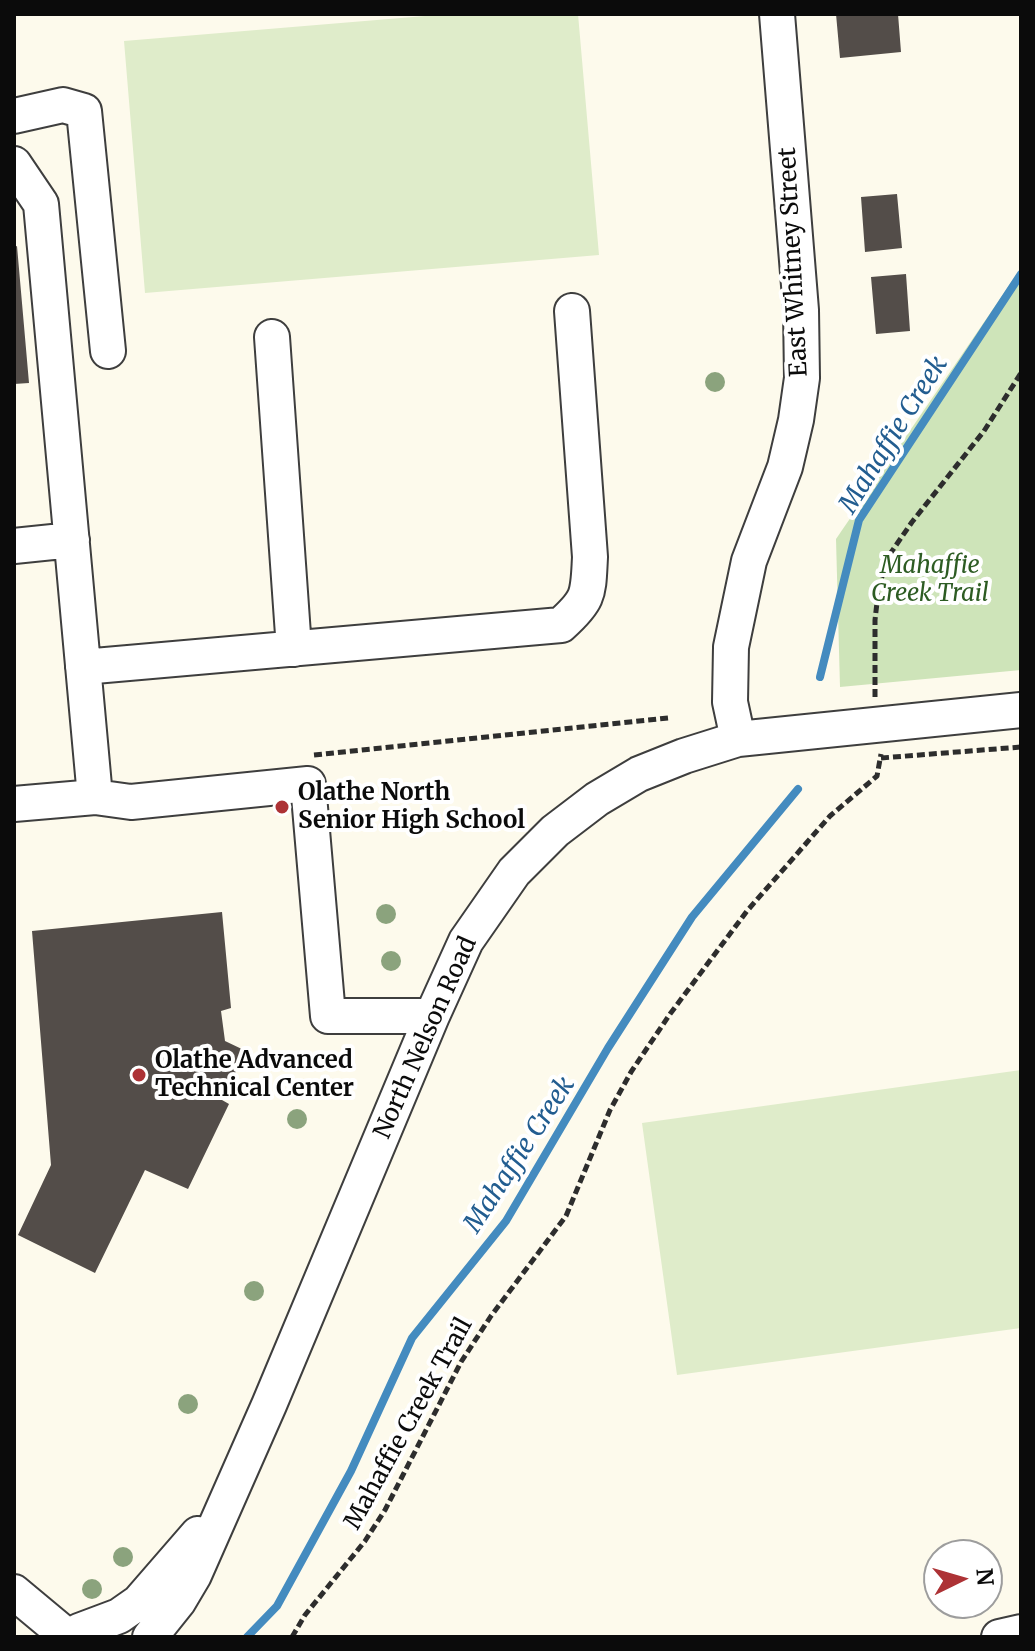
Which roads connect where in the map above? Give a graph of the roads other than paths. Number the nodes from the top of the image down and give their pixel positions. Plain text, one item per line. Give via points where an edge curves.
1 (777, 14) edge
2 (14, 116) edge
3 (14, 164) edge
4 (572, 311) dead end
5 (272, 337) dead end
6 (108, 351) dead end
7 (72, 540) junction
8 (14, 546) edge
9 (294, 649) junction
10 (83, 667) junction
11 (1021, 710) edge
12 (738, 739) junction
13 (95, 797) junction
14 (14, 804) edge
15 (432, 1016) junction
16 (228, 1496) junction
17 (14, 1592) edge
18 (1021, 1632) edge
19 (71, 1634) edge
20 (150, 1637) edge
21 (999, 1637) edge

1 - 12 street, East Whitney Street via 802,378 785,467 749,561 731,647 730,702
2 - 6 street via 63,105 84,111
3 - 7 street via 41,204
4 - 9 street via 590,557 588,595 577,612 561,625
5 - 9 street
7 - 8 street
7 - 10 street
9 - 10 street
10 - 13 street
11 - 12 street, North Nelson Road
12 - 15 street, North Nelson Road via 639,774 555,831 514,872 466,941
13 - 14 street
13 - 15 street via 131,802 308,784 328,1016
15 - 16 street, North Nelson Road
16 - 19 street, North Nelson Road via 139,1602 119,1616
16 - 20 street, North Nelson Road via 194,1575
17 - 19 street
18 - 21 street

